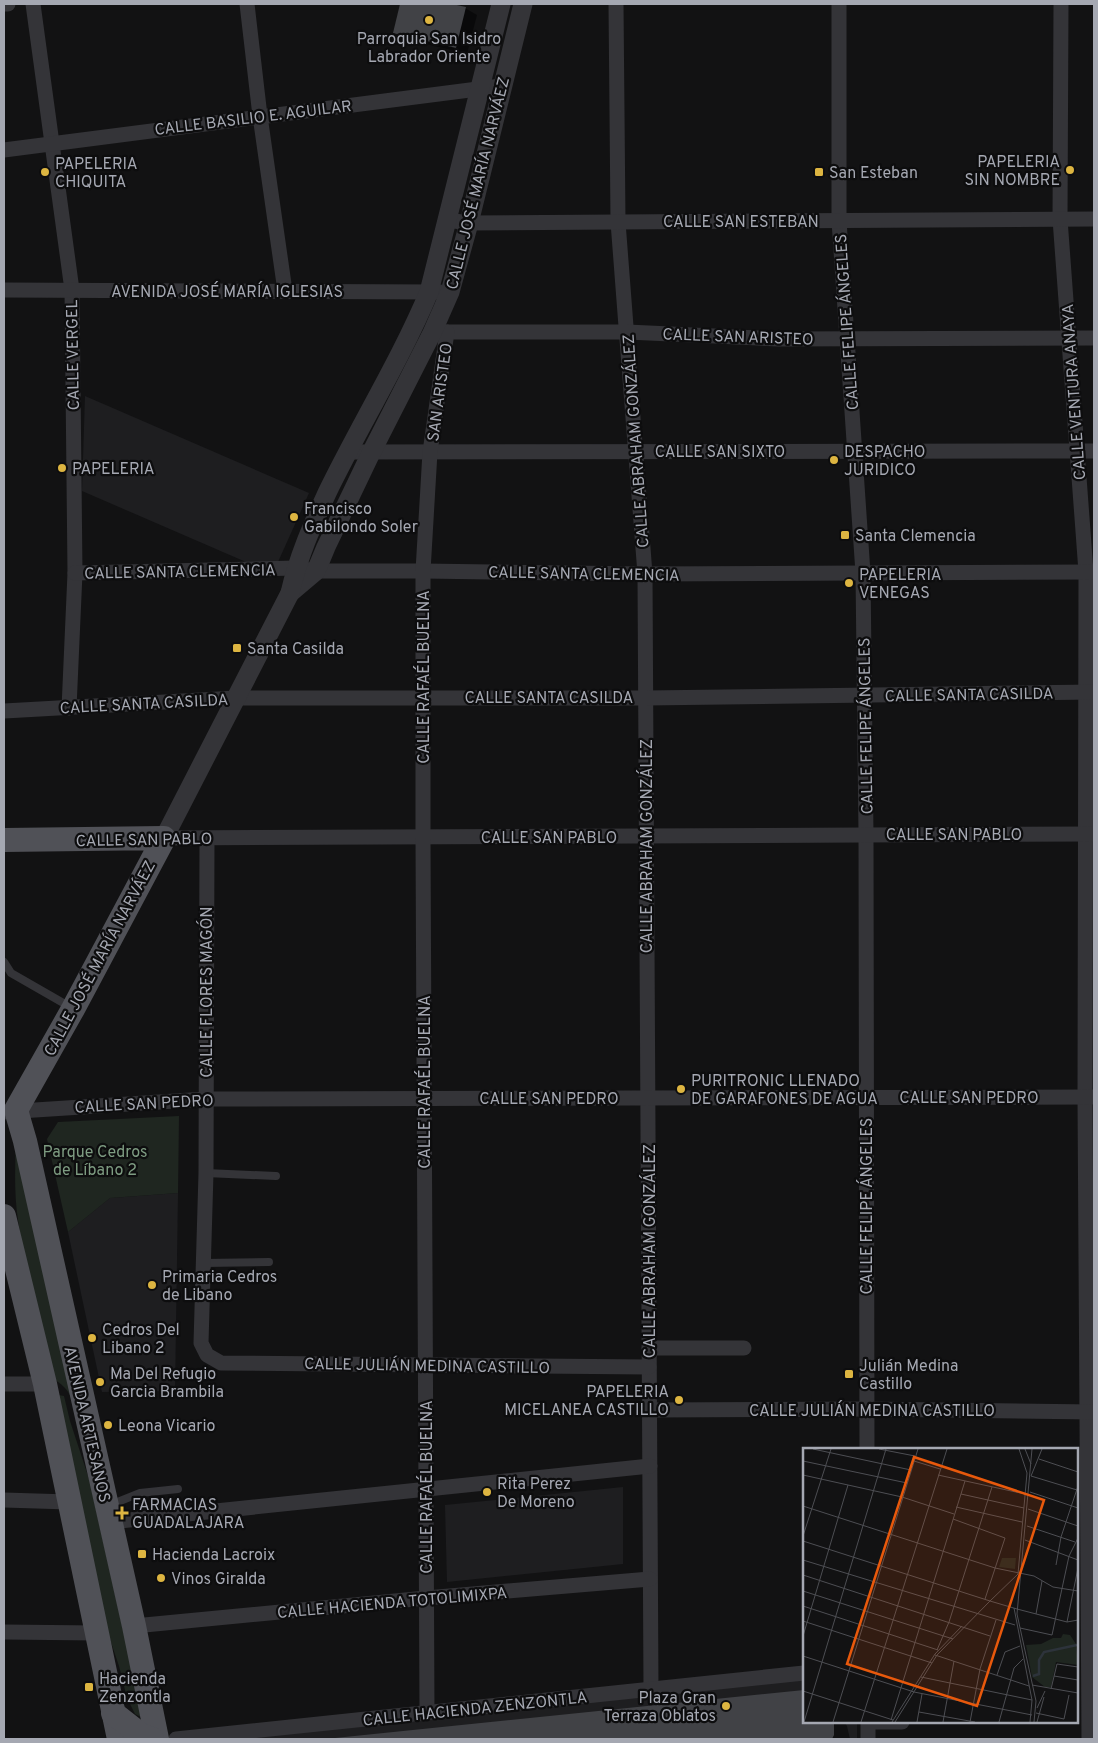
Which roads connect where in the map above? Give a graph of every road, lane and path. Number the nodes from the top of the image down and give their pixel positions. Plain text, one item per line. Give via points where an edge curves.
1 (4, 4) edge
2 (8, 4) edge
3 (33, 4) edge
4 (246, 4) edge
5 (501, 4) edge
6 (523, 4) edge
7 (616, 4) edge
8 (839, 4) edge
9 (1061, 4) edge
10 (502, 86) junction
11 (480, 88) junction
12 (260, 116) junction
13 (52, 144) junction
14 (4, 150) edge
15 (1060, 219) junction
16 (1094, 219) edge
17 (447, 220) junction
18 (839, 221) junction
19 (469, 222) junction
20 (618, 222) junction
21 (4, 290) edge
22 (72, 290) junction
23 (285, 291) junction
24 (429, 292) junction
25 (450, 292) junction
26 (418, 317) junction
27 (440, 332) junction
28 (627, 332) junction
29 (1069, 338) junction
30 (1094, 338) edge
31 (847, 339) junction
32 (636, 451) junction
33 (855, 451) junction
34 (1077, 451) junction
35 (1094, 451) edge
36 (347, 452) junction
37 (371, 452) junction
38 (430, 452) junction
39 (295, 568) junction
40 (316, 571) junction
41 (423, 571) junction
42 (1090, 572) edge
43 (75, 573) junction
44 (864, 573) junction
45 (645, 574) junction
46 (290, 593) junction
47 (1090, 692) edge
48 (864, 695) junction
49 (424, 697) junction
50 (236, 698) junction
51 (646, 698) junction
52 (69, 708) junction
53 (4, 711) edge
54 (866, 834) junction
55 (1090, 834) edge
56 (646, 836) junction
57 (423, 837) junction
58 (164, 838) junction
59 (207, 838) junction
60 (4, 840) edge
61 (4, 962) edge
62 (73, 1009) junction
63 (866, 1097) junction
64 (1090, 1097) edge
65 (424, 1098) junction
66 (648, 1098) junction
67 (206, 1099) junction
68 (10, 1111) edge
69 (206, 1173) junction
70 (276, 1176) dead end
71 (4, 1216) edge
72 (270, 1262) dead end
73 (204, 1263) junction
74 (649, 1348) junction
75 (744, 1348) dead end
76 (207, 1355) joint
77 (426, 1366) junction
78 (649, 1367) junction
79 (4, 1384) edge
80 (45, 1384) junction
81 (867, 1409) junction
82 (650, 1410) junction
83 (1091, 1412) edge
84 (867, 1448) edge
85 (650, 1466) junction
86 (178, 1489) dead end
87 (426, 1490) junction
88 (4, 1500) edge
89 (69, 1502) junction
90 (107, 1510) junction
91 (1091, 1529) edge
92 (650, 1579) junction
93 (426, 1598) junction
94 (134, 1626) junction
95 (4, 1632) edge
96 (97, 1633) junction
97 (1092, 1641) edge
98 (803, 1673) edge
99 (651, 1689) junction
100 (113, 1713) junction
101 (427, 1713) junction
102 (1083, 1718) edge
103 (868, 1723) edge
104 (119, 1739) edge
105 (152, 1739) edge
106 (157, 1739) edge
107 (176, 1739) edge
108 (868, 1739) edge
109 (1089, 1739) edge

1 - 2 street
3 - 13 street, CALLE VERGEL
4 - 12 street
5 - 11 street, CALLE JOSÉ MARÍA NARVÁEZ
6 - 10 street, CALLE JOSÉ MARÍA NARVÁEZ
7 - 20 street, CALLE ABRAHAM GONZÁLEZ
8 - 18 street, CALLE FELIPE ÁNGELES
9 - 15 street, CALLE VENTURA ANAYA
10 - 11 street, CALLE BASILIO E. AGUILAR
10 - 19 street, CALLE JOSÉ MARÍA NARVÁEZ
11 - 12 street, CALLE BASILIO E. AGUILAR
11 - 17 street, CALLE JOSÉ MARÍA NARVÁEZ
12 - 13 street, CALLE BASILIO E. AGUILAR
12 - 23 street
13 - 14 street, CALLE BASILIO E. AGUILAR
13 - 22 street, CALLE VERGEL
15 - 16 street, CALLE SAN ESTEBAN
15 - 18 street, CALLE SAN ESTEBAN
15 - 29 street, CALLE VENTURA ANAYA
17 - 19 street, CALLE SAN ESTEBAN
17 - 24 street, CALLE JOSÉ MARÍA NARVÁEZ
18 - 20 street, CALLE SAN ESTEBAN
18 - 31 street, CALLE FELIPE ÁNGELES
19 - 20 street, CALLE SAN ESTEBAN
19 - 25 street, CALLE JOSÉ MARÍA NARVÁEZ
20 - 28 street, CALLE ABRAHAM GONZÁLEZ
21 - 22 street, AVENIDA JOSÉ MARÍA IGLESIAS
22 - 23 street, AVENIDA JOSÉ MARÍA IGLESIAS
22 - 43 street, CALLE VERGEL
23 - 24 street, AVENIDA JOSÉ MARÍA IGLESIAS
24 - 25 street, AVENIDA JOSÉ MARÍA IGLESIAS
24 - 26 street, CALLE JOSÉ MARÍA NARVÁEZ
25 - 27 street, CALLE JOSÉ MARÍA NARVÁEZ
26 - 27 street
26 - 36 street, CALLE JOSÉ MARÍA NARVÁEZ
27 - 28 street, CALLE SAN ARISTEO
27 - 37 street, CALLE JOSÉ MARÍA NARVÁEZ
27 - 38 street, SAN ARISTEO
28 - 31 street, CALLE SAN ARISTEO via 778,340
28 - 32 street, CALLE ABRAHAM GONZÁLEZ
29 - 30 street, CALLE SAN ARISTEO
29 - 31 street, CALLE SAN ARISTEO
29 - 34 street, CALLE VENTURA ANAYA
31 - 33 street, CALLE FELIPE ÁNGELES
32 - 33 street, CALLE SAN SIXTO
32 - 38 street, CALLE SAN SIXTO
32 - 45 street, CALLE ABRAHAM GONZÁLEZ
33 - 34 street, CALLE SAN SIXTO
33 - 44 street, CALLE FELIPE ÁNGELES
34 - 35 street, CALLE SAN SIXTO
34 - 42 street, CALLE VENTURA ANAYA
36 - 37 street, CALLE SAN SIXTO
36 - 39 street, CALLE JOSÉ MARÍA NARVÁEZ
37 - 38 street, CALLE SAN SIXTO
37 - 40 street, CALLE JOSÉ MARÍA NARVÁEZ
38 - 41 street, CALLE RAFAÉL BUELNA
39 - 40 street, CALLE SANTA CLEMENCIA
39 - 43 street, CALLE SANTA CLEMENCIA
39 - 46 street, CALLE JOSÉ MARÍA NARVÁEZ
40 - 41 street, CALLE SANTA CLEMENCIA
40 - 46 street, CALLE JOSÉ MARÍA NARVÁEZ
41 - 45 street, CALLE SANTA CLEMENCIA
41 - 49 street, CALLE RAFAÉL BUELNA
42 - 44 street, CALLE SANTA CLEMENCIA
42 - 47 street, CALLE VENTURA ANAYA
43 - 52 street, CALLE VERGEL
44 - 45 street, CALLE SANTA CLEMENCIA
44 - 48 street, CALLE FELIPE ÁNGELES
45 - 51 street, CALLE ABRAHAM GONZÁLEZ
46 - 50 street, CALLE JOSÉ MARÍA NARVÁEZ
47 - 48 street, CALLE SANTA CASILDA
47 - 55 street, CALLE VENTURA ANAYA
48 - 51 street, CALLE SANTA CASILDA
48 - 54 street, CALLE FELIPE ÁNGELES
49 - 50 street, CALLE SANTA CASILDA
49 - 51 street, CALLE SANTA CASILDA
49 - 57 street, CALLE RAFAÉL BUELNA
50 - 52 street, CALLE SANTA CASILDA
50 - 58 street, CALLE JOSÉ MARÍA NARVÁEZ
51 - 56 street, CALLE ABRAHAM GONZÁLEZ
52 - 53 street, CALLE SANTA CASILDA
54 - 55 street, CALLE SAN PABLO
54 - 56 street, CALLE SAN PABLO
54 - 63 street, CALLE FELIPE ÁNGELES
55 - 64 street, CALLE VENTURA ANAYA
56 - 57 street, CALLE SAN PABLO
56 - 66 street, CALLE ABRAHAM GONZÁLEZ
57 - 59 street, CALLE SAN PABLO
57 - 65 street, CALLE RAFAÉL BUELNA
58 - 59 street, CALLE SAN PABLO
58 - 60 main road, CALLE SAN PABLO
58 - 62 main road, CALLE JOSÉ MARÍA NARVÁEZ
59 - 67 street, CALLE FLORES MAGÓN
61 - 62 lane via 12,972
62 - 68 main road, CALLE JOSÉ MARÍA NARVÁEZ
63 - 64 street, CALLE SAN PEDRO
63 - 66 street, CALLE SAN PEDRO
63 - 81 street, CALLE FELIPE ÁNGELES
64 - 83 street, CALLE VENTURA ANAYA
65 - 66 street, CALLE SAN PEDRO
65 - 67 street, CALLE SAN PEDRO
65 - 77 street, CALLE RAFAÉL BUELNA
66 - 74 street, CALLE ABRAHAM GONZÁLEZ
67 - 68 street, CALLE SAN PEDRO
67 - 69 street, CALLE FLORES MAGÓN
68 - 90 main road, AVENIDA ARTESANOS via 25,1141
69 - 70 lane
69 - 73 street, CALLE FLORES MAGÓN
71 - 80 main road, AVENIDA ARTESANOS
72 - 73 lane
73 - 76 street, CALLE FLORES MAGÓN via 201,1344
74 - 75 street
74 - 78 street, CALLE ABRAHAM GONZÁLEZ
76 - 77 street, CALLE JULIÁN MEDINA CASTILLO via 221,1363
77 - 78 street, CALLE JULIÁN MEDINA CASTILLO
77 - 87 street, CALLE RAFAÉL BUELNA
78 - 82 street, CALLE ABRAHAM GONZÁLEZ
79 - 80 street
80 - 89 main road, AVENIDA ARTESANOS
80 - 90 main road via 62,1389 67,1395 86,1471
81 - 82 street, CALLE JULIÁN MEDINA CASTILLO
81 - 83 street, CALLE JULIÁN MEDINA CASTILLO
81 - 84 street, CALLE FELIPE ÁNGELES
82 - 85 street, CALLE ABRAHAM GONZÁLEZ
83 - 91 street, CALLE VENTURA ANAYA
85 - 87 street
85 - 92 street, CALLE ABRAHAM GONZÁLEZ
86 - 90 lane via 140,1494
87 - 90 street
87 - 93 street, CALLE RAFAÉL BUELNA
88 - 89 street
89 - 96 main road, AVENIDA ARTESANOS
90 - 94 main road, AVENIDA ARTESANOS
91 - 97 street, CALLE VENTURA ANAYA
92 - 93 street, CALLE HACIENDA TOTOLIMIXPA
92 - 99 street, CALLE ABRAHAM GONZÁLEZ
93 - 94 street, CALLE HACIENDA TOTOLIMIXPA
93 - 101 street, CALLE RAFAÉL BUELNA
94 - 106 main road, AVENIDA ARTESANOS
95 - 96 street
96 - 100 main road, AVENIDA ARTESANOS
97 - 102 street, CALLE VENTURA ANAYA
98 - 99 street, CALLE HACIENDA ZENZONTLA
99 - 101 street, CALLE HACIENDA ZENZONTLA
100 - 104 main road, AVENIDA ARTESANOS
100 - 105 main road via 141,1735
101 - 107 street, CALLE HACIENDA ZENZONTLA
102 - 109 street, CALLE VENTURA ANAYA
103 - 108 street

